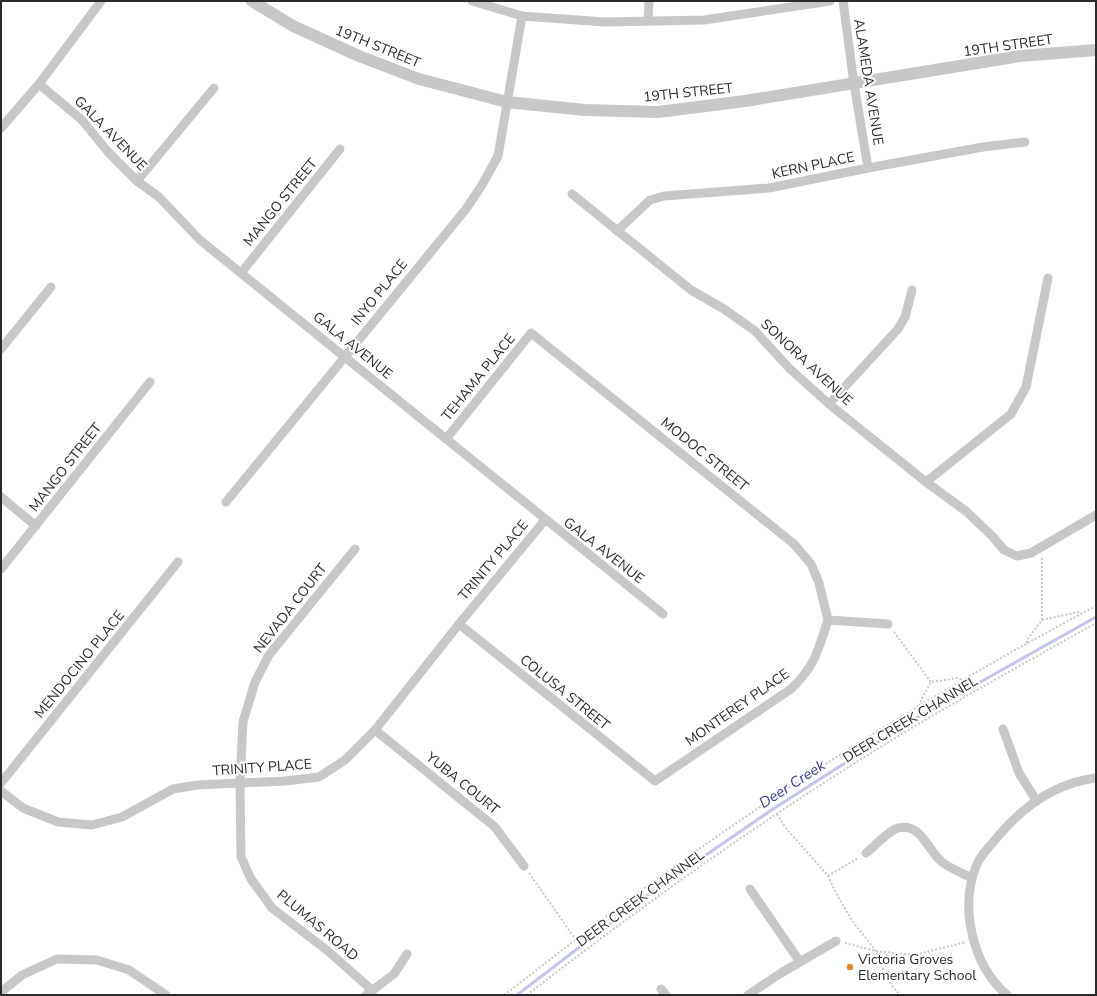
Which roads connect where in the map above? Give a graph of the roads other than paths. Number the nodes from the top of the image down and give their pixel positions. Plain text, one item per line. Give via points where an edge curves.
1 (252, 1) edge
2 (472, 1) edge
3 (649, 1) edge
4 (830, 1) edge
5 (843, 1) edge
6 (100, 2) edge
7 (522, 16) junction
8 (648, 21) junction
9 (1096, 50) edge
10 (38, 84) junction
11 (854, 84) junction
12 (214, 88) dead end
13 (507, 102) junction
14 (4, 117) edge
15 (1, 128) edge
16 (1025, 142) dead end
17 (340, 149) dead end
18 (868, 168) junction
19 (137, 181) junction
20 (572, 194) dead end
21 (617, 231) junction
22 (241, 273) junction
23 (1048, 278) dead end
24 (51, 287) dead end
25 (912, 290) dead end
26 (531, 333) joint
27 (1, 349) edge
28 (345, 356) junction
29 (150, 382) dead end
30 (829, 404) junction
31 (446, 438) junction
32 (926, 482) junction
33 (1, 497) edge
34 (226, 502) dead end
35 (1096, 515) edge
36 (545, 520) junction
37 (36, 526) junction
38 (355, 549) dead end
39 (178, 562) dead end
40 (1, 568) edge
41 (663, 614) dead end
42 (828, 620) junction
43 (459, 624) junction
44 (888, 624) road end
45 (1003, 729) dead end
46 (375, 730) junction
47 (1096, 778) edge
48 (655, 781) joint
49 (240, 782) junction
50 (1, 783) edge
51 (1, 790) edge
52 (1036, 800) junction
53 (866, 853) road end
54 (524, 866) road end
55 (972, 878) junction
56 (750, 889) dead end
57 (836, 941) road end
58 (406, 954) dead end
59 (800, 962) junction
60 (1, 992) edge
61 (369, 993) edge
62 (166, 995) edge
63 (748, 995) edge
64 (1007, 995) edge

1 - 13 street, 19TH STREET via 293,26 358,56 419,79
2 - 7 street
3 - 8 street
4 - 8 street via 704,20
5 - 11 street, ALAMEDA AVENUE
6 - 10 street
7 - 8 street via 604,22
7 - 13 street, INYO PLACE
9 - 11 street, 19TH STREET via 1020,56
10 - 14 street
10 - 19 street, GALA AVENUE via 82,120 108,152
11 - 13 street, 19TH STREET via 658,112 585,110
11 - 18 street, ALAMEDA AVENUE
12 - 19 street
13 - 28 street, INYO PLACE via 498,156 482,185 466,209
14 - 15 street
16 - 18 street, KERN PLACE
17 - 22 street, MANGO STREET
18 - 21 street, KERN PLACE via 769,188 664,196 650,200
19 - 22 street, GALA AVENUE via 159,197 200,240
20 - 21 street, SONORA AVENUE
21 - 30 street, SONORA AVENUE via 691,290 755,331 790,369
22 - 28 street, GALA AVENUE
23 - 32 street via 1026,387 1020,400 1011,414
24 - 27 street
25 - 30 street via 905,317 898,329
26 - 31 street, TEHAMA PLACE
26 - 42 street, MODOC STREET via 794,544 811,564 819,583
28 - 31 street, GALA AVENUE
28 - 34 street, INYO PLACE
29 - 37 street, MANGO STREET
30 - 32 street, SONORA AVENUE
31 - 36 street, GALA AVENUE
32 - 35 street, SONORA AVENUE via 967,512 1004,550 1017,556 1031,553
33 - 37 street
36 - 41 street, GALA AVENUE
36 - 43 street, TRINITY PLACE
37 - 40 street, MANGO STREET
38 - 49 street, NEVADA COURT via 269,655 261,669 247,703 243,722
39 - 50 street, MENDOCINO PLACE
42 - 44 street
42 - 48 street, MONTEREY PLACE via 815,659 806,675 791,689
43 - 46 street, TRINITY PLACE
43 - 48 street, COLUSA STREET
45 - 52 street via 1019,773
46 - 49 street, TRINITY PLACE via 345,760 319,777
46 - 54 street, YUBA COURT via 495,827
47 - 52 street via 1061,786
49 - 51 street, TRINITY PLACE via 197,785 173,790 122,817 92,825 58,822 23,808
49 - 61 street, PLUMAS ROAD via 241,857 251,879 272,908 328,952
52 - 55 street via 1001,833 978,863
53 - 55 street via 892,831 906,827 921,836 941,862
55 - 64 street via 969,913 973,940 987,973
56 - 59 street
57 - 59 street
58 - 61 street via 394,974
59 - 63 street
60 - 62 street via 22,975 57,959 97,960 129,970

